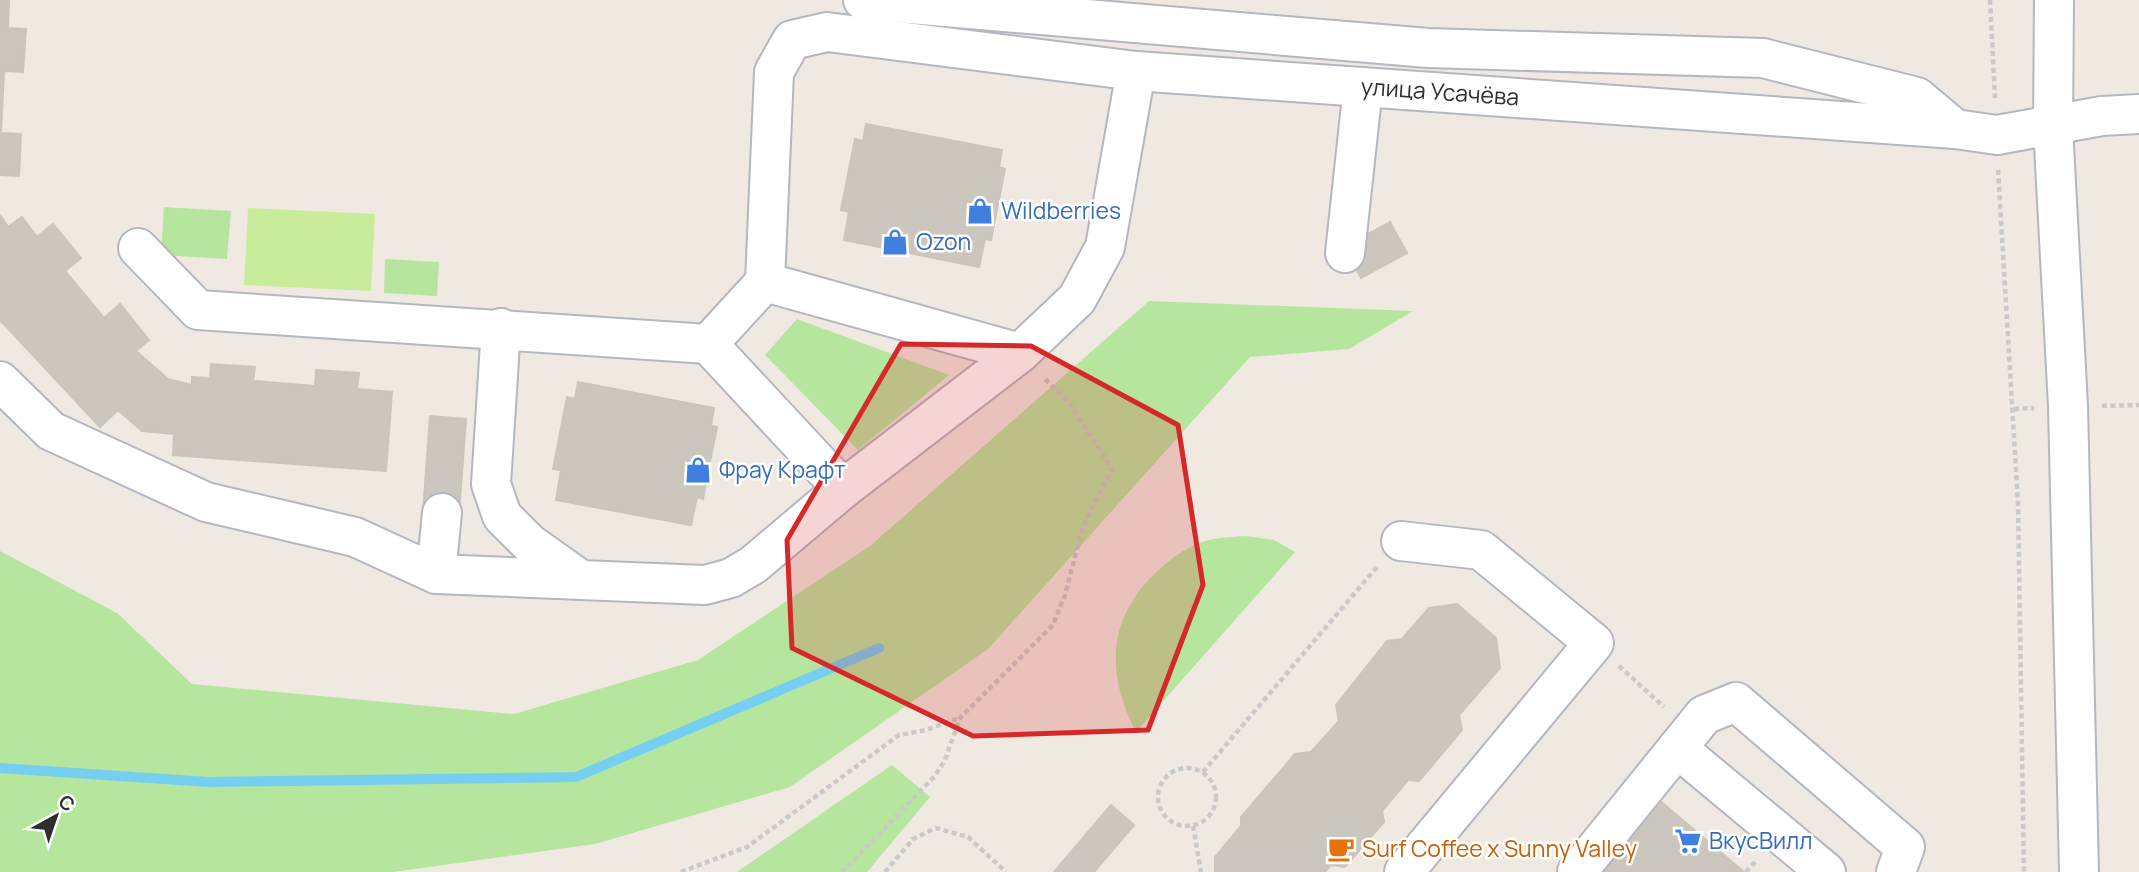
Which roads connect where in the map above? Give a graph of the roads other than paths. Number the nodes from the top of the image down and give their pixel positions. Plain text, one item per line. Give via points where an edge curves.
1 (863, 0) edge
2 (2054, 0) edge
3 (1136, 71) junction
4 (1363, 87) junction
5 (2139, 114) edge
6 (2053, 127) junction
7 (1955, 129) junction
8 (138, 248) dead end
9 (1345, 253) dead end
10 (765, 282) junction
11 (501, 328) junction
12 (708, 344) junction
13 (1020, 353) junction
14 (0, 381) edge
15 (843, 489) junction
16 (442, 513) dead end
17 (1401, 541) road end
18 (436, 574) junction
19 (581, 580) junction
20 (1684, 740) junction
21 (1404, 872) edge
22 (1577, 872) edge
23 (1826, 872) edge
24 (1896, 872) edge
25 (2079, 872) edge

1 - 7 street via 1427,48 1763,58 1917,97
2 - 6 street
3 - 4 street, улица Усачёва
3 - 10 street, улица Усачёва via 827,32 792,40 774,72
3 - 13 street via 1105,247 1077,299
4 - 7 street, улица Усачёва
4 - 9 street
5 - 6 street, улица Усачёва via 2102,116
6 - 7 street, улица Усачёва via 1997,135
6 - 25 street via 2068,406
8 - 11 street via 198,310
10 - 12 street
10 - 13 street
11 - 12 street
11 - 19 street via 491,484 502,516 529,543
12 - 15 street
13 - 15 street
14 - 18 street via 51,431 206,502 355,537
15 - 19 street via 753,565 731,578 705,585
16 - 18 street
17 - 21 street via 1481,550 1594,643
18 - 19 street
20 - 22 street
20 - 23 street
20 - 24 street via 1704,715 1736,702 1905,847

